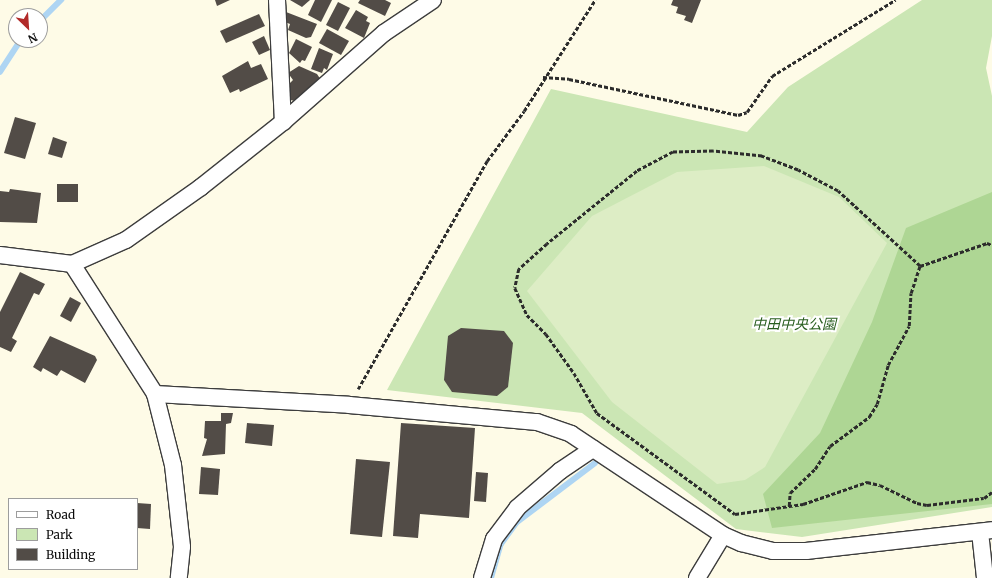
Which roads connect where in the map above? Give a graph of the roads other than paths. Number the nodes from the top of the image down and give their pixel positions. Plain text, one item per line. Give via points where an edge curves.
1 (277, 0) edge
2 (433, 0) edge
3 (283, 122) junction
4 (0, 255) edge
5 (72, 264) junction
6 (155, 394) junction
7 (593, 449) junction
8 (986, 531) edge
9 (722, 535) junction
10 (179, 578) edge
11 (482, 578) edge
12 (698, 578) edge
13 (985, 578) edge

1 - 3 street
2 - 3 street via 384,33
3 - 5 street via 144,228
4 - 5 street
5 - 6 street
6 - 7 street via 349,405 537,422 571,434
6 - 10 street via 173,465 182,547
7 - 9 street
7 - 11 street via 560,471 517,508 494,539
8 - 9 street via 806,551 773,551
8 - 13 street
9 - 12 street

